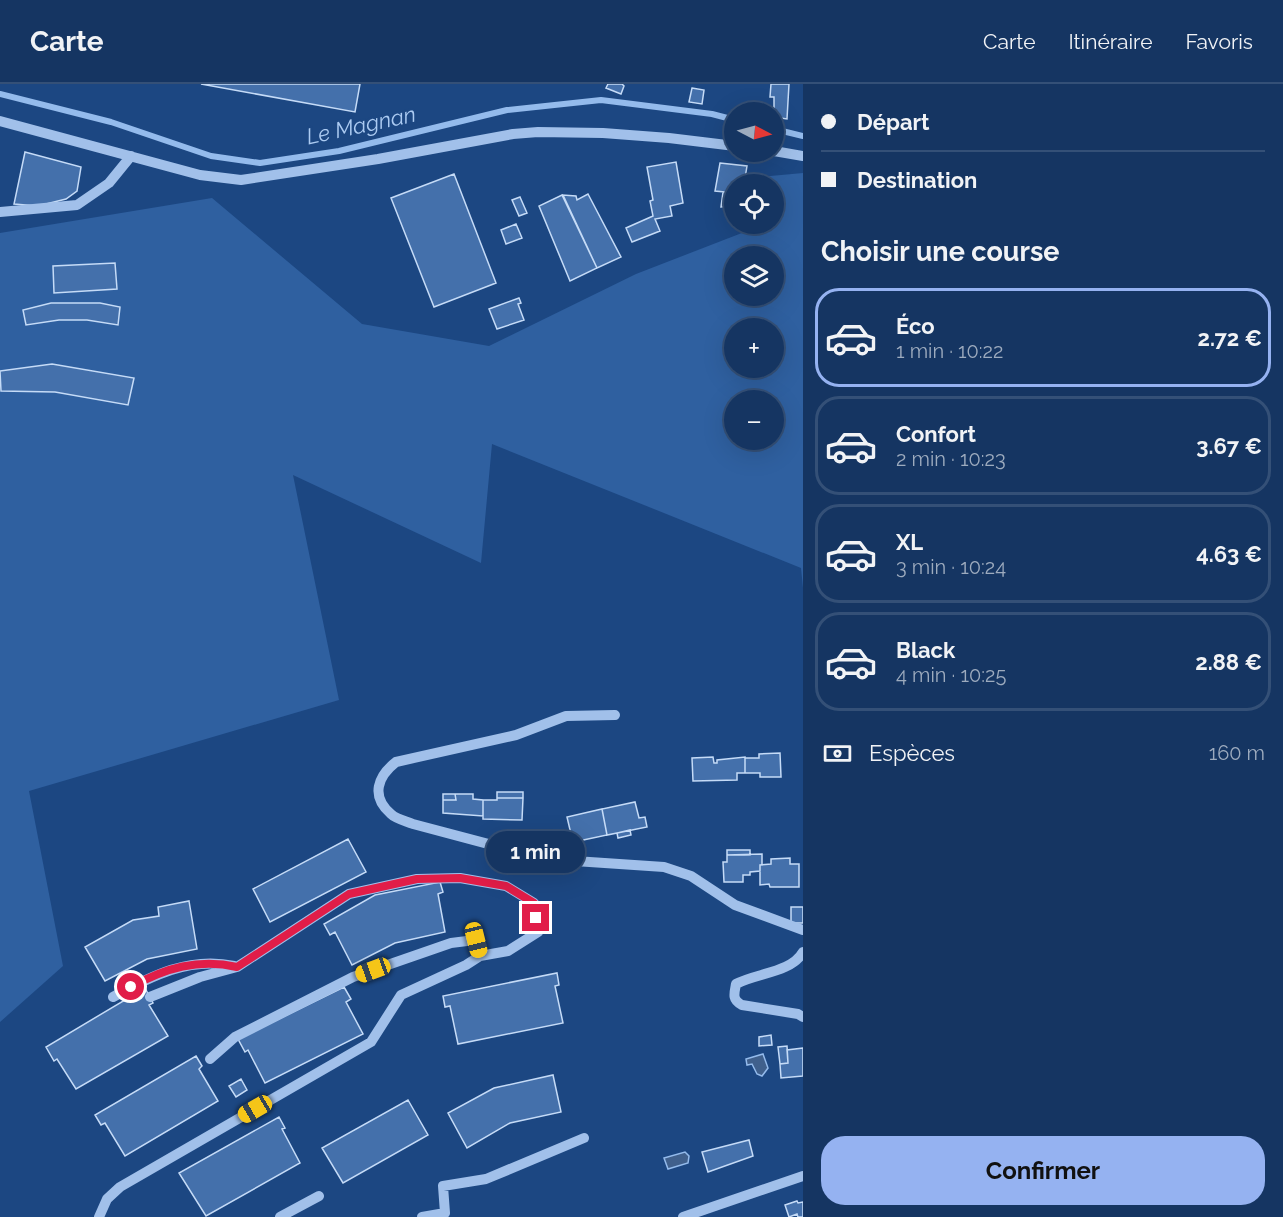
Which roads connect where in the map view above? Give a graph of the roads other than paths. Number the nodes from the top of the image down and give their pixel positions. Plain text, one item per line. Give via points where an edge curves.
1 (0, 121) edge
2 (724, 145) edge
3 (784, 153) edge
4 (131, 156) junction
5 (803, 156) edge
6 (0, 212) edge
7 (615, 715) dead end
8 (803, 930) edge
9 (803, 952) edge
10 (480, 956) junction
11 (237, 967) junction
12 (113, 997) dead end
13 (150, 997) dead end
14 (803, 1017) edge
15 (210, 1059) dead end
16 (584, 1138) dead end
17 (803, 1176) edge
18 (319, 1196) dead end
19 (99, 1217) edge
20 (280, 1217) edge
21 (422, 1217) edge
22 (683, 1217) edge

1 - 4 street
2 - 4 street via 603,133 538,132 241,180 200,175
3 - 5 street
4 - 6 street via 109,183 77,205
7 - 8 street via 566,716 516,735 396,762 384,771 379,795 392,816 545,859 664,867 691,876 735,906
9 - 14 street via 800,958 781,968 736,984 734,995 742,1005
10 - 11 street via 508,951 538,932 534,903 506,886 460,878 417,879 349,894
10 - 15 street via 476,940 452,943 353,977 235,1037
10 - 19 street via 401,995 371,1042 120,1187 107,1199
11 - 12 street via 218,963 185,965 149,977
11 - 13 street
16 - 21 street via 486,1179 443,1186 445,1213
17 - 22 street
18 - 20 street

